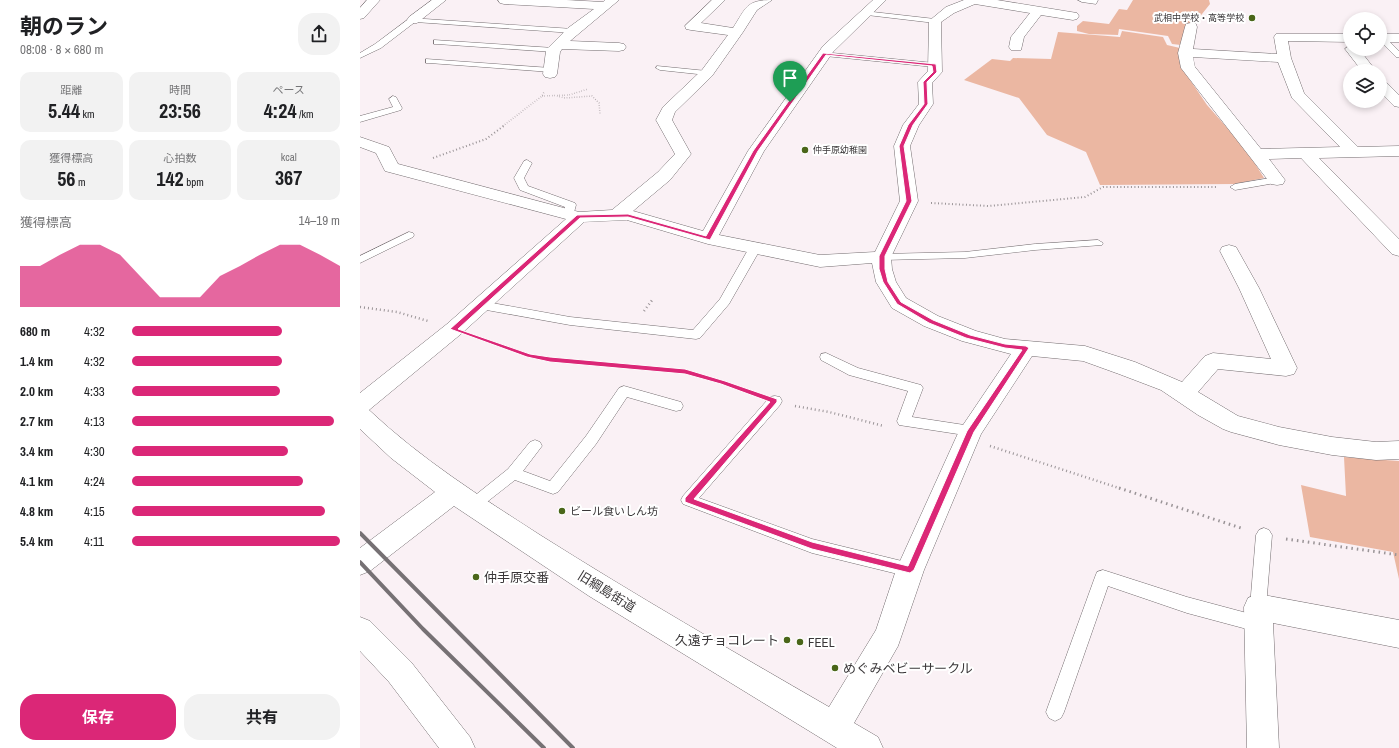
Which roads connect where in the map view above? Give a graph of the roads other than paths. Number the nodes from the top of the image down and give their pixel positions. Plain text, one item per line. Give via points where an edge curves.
1 (374, 0) edge
2 (440, 0) edge
3 (504, 0) edge
4 (719, 0) edge
5 (766, 0) edge
6 (880, 0) edge
7 (974, 0) edge
8 (1082, 0) edge
9 (1094, 0) edge
10 (610, 3) edge
11 (1038, 10) junction
12 (867, 13) junction
13 (360, 15) edge
14 (1072, 16) dead end
15 (413, 20) junction
16 (935, 21) junction
17 (1191, 27) dead end
18 (574, 31) junction
19 (737, 32) junction
20 (1387, 38) edge
21 (1399, 38) edge
22 (437, 42) dead end
23 (1343, 42) edge
24 (1387, 44) edge
25 (1016, 46) dead end
26 (557, 47) junction
27 (619, 47) dead end
28 (1185, 53) junction
29 (825, 54) junction
30 (1399, 55) edge
31 (360, 56) edge
32 (1284, 58) junction
33 (429, 61) dead end
34 (934, 65) junction
35 (660, 68) dead end
36 (550, 72) joint
37 (707, 73) junction
38 (1387, 91) edge
39 (393, 98) dead end
40 (1399, 103) edge
41 (360, 119) edge
42 (360, 142) edge
43 (1399, 151) edge
44 (1354, 152) junction
45 (1305, 153) junction
46 (1257, 154) junction
47 (527, 163) dead end
48 (1277, 180) joint
49 (1236, 187) road end
50 (574, 215) junction
51 (617, 215) junction
52 (409, 235) dead end
53 (708, 238) junction
54 (1098, 242) dead end
55 (755, 248) junction
56 (1399, 250) edge
57 (1229, 251) dead end
58 (882, 256) junction
59 (360, 260) edge
60 (481, 305) junction
61 (1026, 348) junction
62 (826, 357) dead end
63 (1184, 394) junction
64 (775, 401) road end
65 (360, 405) edge
66 (676, 406) dead end
67 (360, 415) edge
68 (969, 435) junction
69 (535, 446) dead end
70 (1399, 450) edge
71 (514, 473) junction
72 (464, 499) junction
73 (1264, 535) road end
74 (360, 563) edge
75 (910, 570) junction
76 (1258, 616) junction
77 (360, 631) edge
78 (1399, 634) edge
79 (1055, 712) dead end
80 (834, 728) junction
81 (459, 748) edge
82 (867, 748) edge
83 (1263, 748) edge

1 - 13 street
2 - 15 street
3 - 10 street
4 - 19 street via 691,26
5 - 19 street via 752,8
6 - 12 street
7 - 11 street
7 - 16 street via 950,10
8 - 9 lane
10 - 18 street
11 - 14 street
11 - 25 street via 1018,37
12 - 16 lane
12 - 29 street
15 - 18 lane
15 - 31 lane
16 - 34 street
17 - 28 street
18 - 26 street
19 - 37 street
20 - 21 street
22 - 26 lane
23 - 32 street via 1281,37
24 - 30 lane
26 - 27 street
26 - 36 street
28 - 32 street
28 - 46 street via 1188,68
29 - 34 lane
29 - 53 street via 756,151
32 - 44 street via 1297,95
33 - 36 lane
34 - 58 street via 935,72 925,82 926,104 911,125 902,146 909,201
35 - 37 lane
37 - 51 street via 668,110 664,120 683,154 664,176
38 - 40 street
39 - 41 lane via 398,108
42 - 50 street via 383,150 391,167 404,168
43 - 44 street
44 - 45 street
45 - 46 street
45 - 56 street
46 - 48 street
47 - 50 lane via 520,178 524,188 572,205
48 - 49 lane
50 - 51 street
50 - 60 street
51 - 53 street via 628,215
52 - 59 lane
53 - 55 street
54 - 58 lane via 965,255
55 - 58 street via 820,261
55 - 60 lane via 725,301 696,335 570,320
57 - 63 street via 1286,368 1213,361
58 - 61 street via 886,282 899,303 931,322 969,336 1005,346
60 - 65 street
61 - 63 street via 1085,354 1169,384
61 - 68 street
62 - 68 lane via 854,372 916,388 904,421
63 - 70 street via 1231,423 1279,436 1340,447 1376,451
64 - 75 lane via 688,500 812,546
66 - 71 lane via 624,391 591,440 552,488
67 - 72 street, 旧綱島街道 via 380,435
68 - 75 street
69 - 71 lane
71 - 72 lane
72 - 74 street
72 - 80 street, 旧綱島街道 via 599,587
73 - 76 lane
75 - 80 street via 888,636
76 - 78 street
76 - 79 lane via 1187,605 1103,577
76 - 83 street
77 - 81 street via 400,672
80 - 82 street, 旧綱島街道

